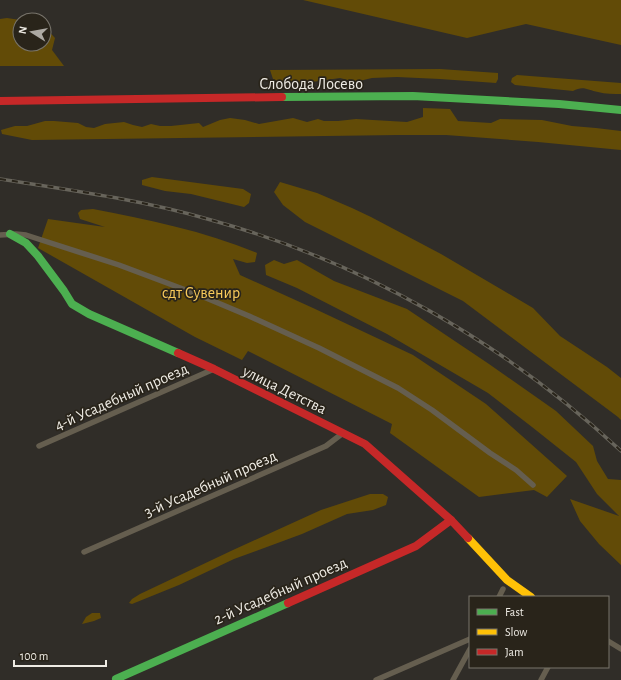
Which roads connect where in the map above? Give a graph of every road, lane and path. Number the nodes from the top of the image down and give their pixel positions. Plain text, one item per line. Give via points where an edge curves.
1 (0, 101) edge
2 (621, 110) edge
3 (10, 234) junction
4 (0, 235) edge
5 (214, 369) junction
6 (343, 433) junction
7 (39, 446) dead end
8 (533, 485) dead end
9 (451, 520) junction
10 (84, 552) dead end
11 (503, 589) dead end
12 (500, 596) edge
13 (530, 596) edge
14 (469, 639) edge
15 (609, 642) edge
16 (621, 648) edge
17 (469, 651) edge
18 (547, 668) edge
19 (116, 679) edge
20 (376, 680) edge
21 (453, 680) edge
22 (541, 680) edge

1 - 2 street, Слобода Лосево via 413,96
3 - 4 street
3 - 5 street, улица Детства via 26,243 38,256 72,304 89,314
3 - 8 street via 26,235 119,265 199,295 319,348 398,388 516,470
5 - 6 street, улица Детства
5 - 7 street, 4-й Усадебный проезд
6 - 9 street, улица Детства via 365,444
6 - 10 street, 3-й Усадебный проезд via 326,446
9 - 13 street, улица Детства via 507,580
9 - 19 street, 2-й Усадебный проезд via 416,546
11 - 12 street
14 - 20 street
15 - 16 street
17 - 21 street
18 - 22 street

